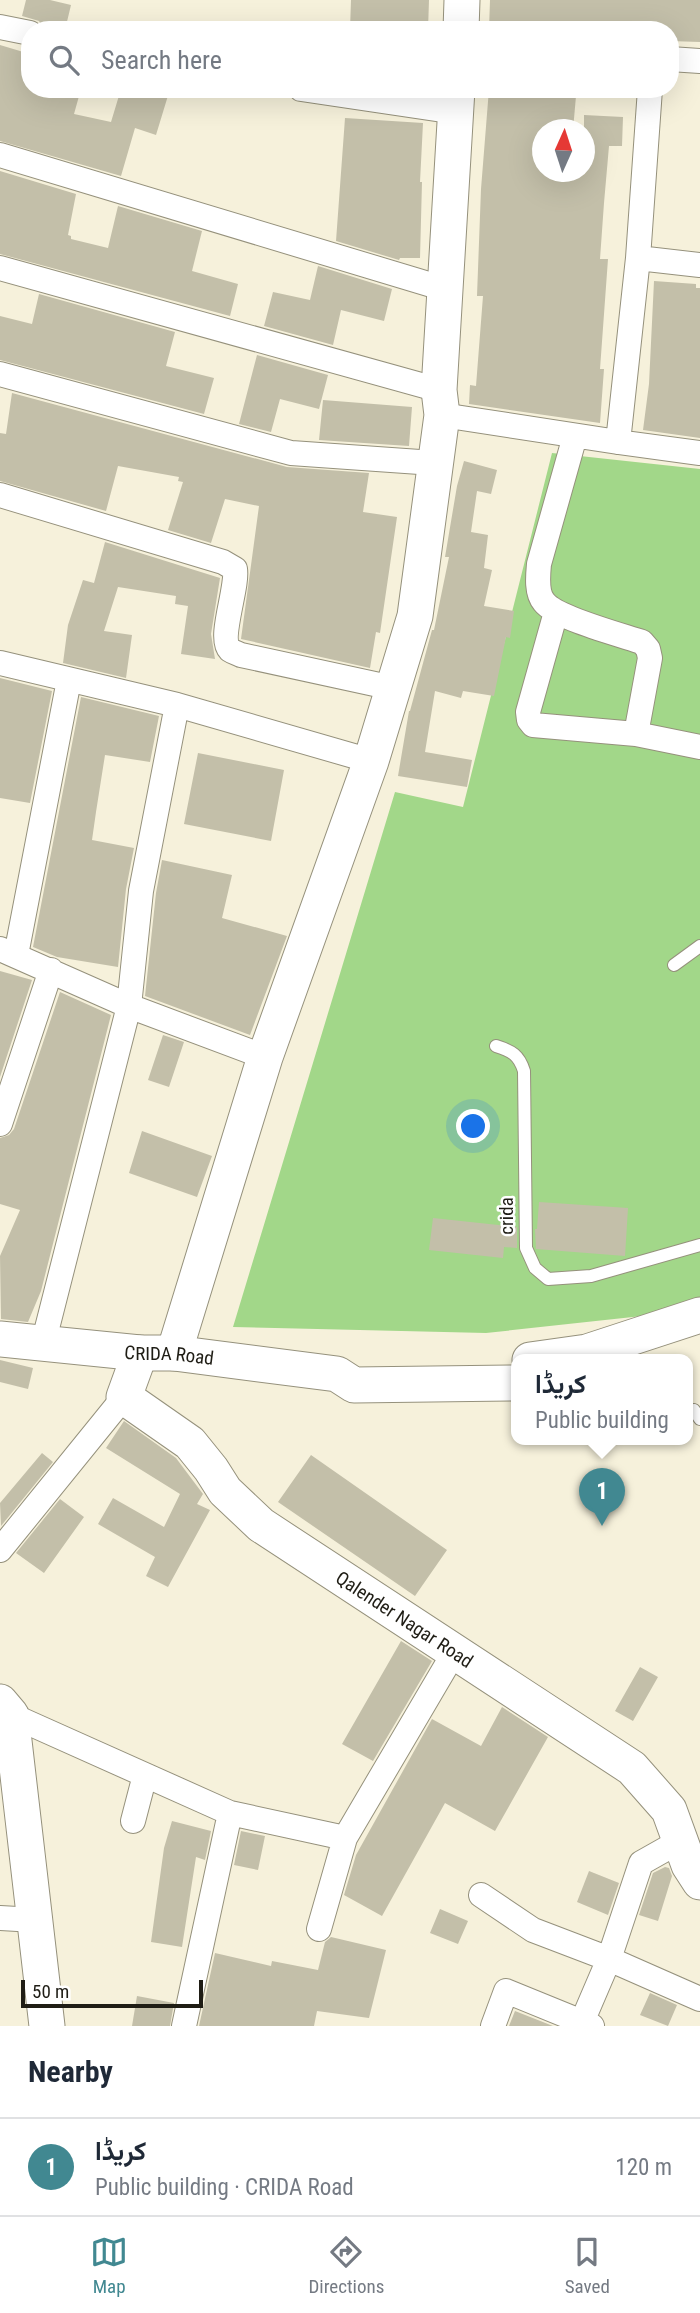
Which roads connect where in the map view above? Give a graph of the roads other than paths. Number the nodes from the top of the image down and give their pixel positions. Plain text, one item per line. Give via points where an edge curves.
1 (462, 0) edge
2 (461, 21) edge
3 (0, 27) edge
4 (21, 31) edge
5 (679, 60) edge
6 (700, 61) edge
7 (429, 98) edge
8 (649, 98) edge
9 (457, 100) edge
10 (0, 155) edge
11 (638, 258) junction
12 (700, 265) edge
13 (0, 268) edge
14 (445, 289) junction
15 (0, 374) edge
16 (441, 403) junction
17 (576, 436) junction
18 (618, 442) junction
19 (700, 453) edge
20 (434, 463) junction
21 (0, 495) edge
22 (556, 612) junction
23 (0, 663) edge
24 (69, 680) junction
25 (393, 688) junction
26 (177, 705) junction
27 (636, 734) junction
28 (700, 747) edge
29 (371, 761) junction
30 (700, 946) edge
31 (8, 952) edge
32 (674, 965) dead end
33 (51, 970) junction
34 (129, 1006) junction
35 (496, 1046) dead end
36 (265, 1057) junction
37 (0, 1124) edge
38 (700, 1245) edge
39 (700, 1315) edge
40 (0, 1339) edge
41 (700, 1340) edge
42 (43, 1344) junction
43 (157, 1353) junction
44 (573, 1354) edge
45 (658, 1354) edge
46 (511, 1362) edge
47 (337, 1374) junction
48 (511, 1383) edge
49 (124, 1397) junction
50 (0, 1550) edge
51 (456, 1651) junction
52 (5, 1709) edge
53 (145, 1775) junction
54 (230, 1813) junction
55 (133, 1821) dead end
56 (345, 1838) junction
57 (680, 1841) junction
58 (700, 1882) edge
59 (481, 1895) dead end
60 (0, 1918) edge
61 (35, 1920) junction
62 (319, 1929) dead end
63 (609, 1959) junction
64 (700, 1999) edge
65 (587, 2024) edge
66 (47, 2026) edge
67 (184, 2026) edge
68 (493, 2026) edge

1 - 2 street
3 - 4 street
5 - 6 street
7 - 9 street
8 - 11 street
9 - 14 street
10 - 14 street
11 - 12 street
11 - 18 street
13 - 16 street
14 - 16 street
15 - 20 street via 291,453
16 - 17 street
16 - 20 street
17 - 18 street
17 - 22 street via 539,564 542,601
18 - 19 street
20 - 25 street via 415,616
21 - 25 street via 223,562 234,569 236,579 227,628 229,649
22 - 27 street via 642,642 648,649
22 - 27 street via 528,720 533,725
23 - 24 street
24 - 26 street
24 - 31 street
25 - 29 street
26 - 29 street
26 - 34 street via 141,891
27 - 28 street
29 - 36 street
30 - 32 lane
31 - 33 street
33 - 34 street
33 - 37 street
34 - 36 street
34 - 42 street
35 - 38 lane, crida via 512,1051 524,1071 526,1248 535,1268 548,1279 591,1276
36 - 43 street
39 - 44 street
40 - 42 street, CRIDA Road
41 - 45 street
42 - 43 street, CRIDA Road
43 - 47 street, CRIDA Road
43 - 49 street
46 - 47 street, CRIDA Road via 353,1363
47 - 48 street, CRIDA Road via 354,1385
49 - 50 street
49 - 51 street, Qalender Nagar Road via 190,1443 225,1491 261,1525
51 - 56 street
51 - 57 street, Qalender Nagar Road via 632,1768 669,1810
52 - 53 street
52 - 61 street
53 - 54 street
53 - 55 street
54 - 56 street
54 - 67 street
56 - 62 street
57 - 58 street, Qalender Nagar Road
57 - 63 street via 641,1863
59 - 63 street via 533,1930
60 - 61 street
61 - 66 street
63 - 64 street
63 - 65 street
65 - 68 street via 506,1991

